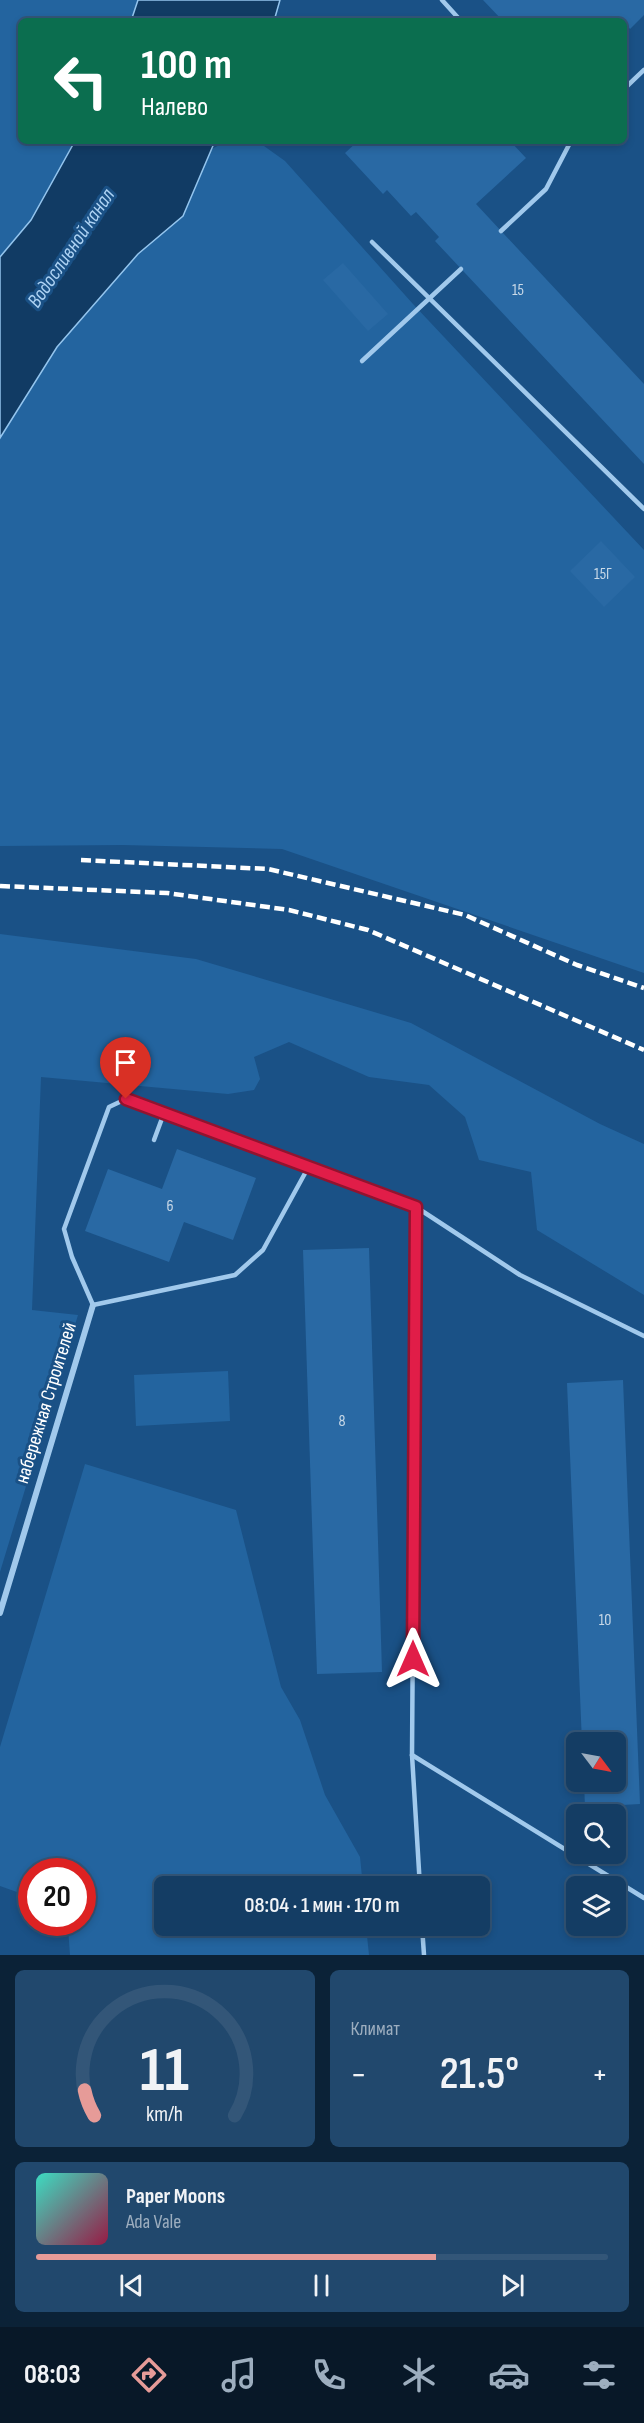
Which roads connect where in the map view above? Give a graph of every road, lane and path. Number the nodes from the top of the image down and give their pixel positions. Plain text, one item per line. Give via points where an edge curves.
1 (442, 0) edge
2 (458, 18) edge
3 (644, 70) edge
4 (627, 86) edge
5 (569, 144) edge
6 (501, 231) dead end
7 (372, 242) dead end
8 (461, 269) dead end
9 (429, 299) junction
10 (362, 361) dead end
11 (644, 509) edge
12 (164, 1113) junction
13 (154, 1140) dead end
14 (309, 1166) junction
15 (416, 1207) junction
16 (93, 1305) junction
17 (644, 1336) edge
18 (0, 1614) edge
19 (412, 1755) junction
20 (419, 1876) edge
21 (644, 1898) edge
22 (423, 1936) edge
23 (424, 1955) edge

1 - 2 lane
3 - 4 lane
5 - 6 lane via 546,189
7 - 9 lane
8 - 9 lane
9 - 10 lane
9 - 11 lane
12 - 13 lane
12 - 14 lane
12 - 16 lane via 126,1099 109,1107 91,1154 64,1229
14 - 15 lane
14 - 16 lane via 263,1250 235,1275
15 - 17 lane via 520,1275
15 - 19 lane
16 - 18 street, набережная Строителей
19 - 20 lane
19 - 21 lane
22 - 23 lane

